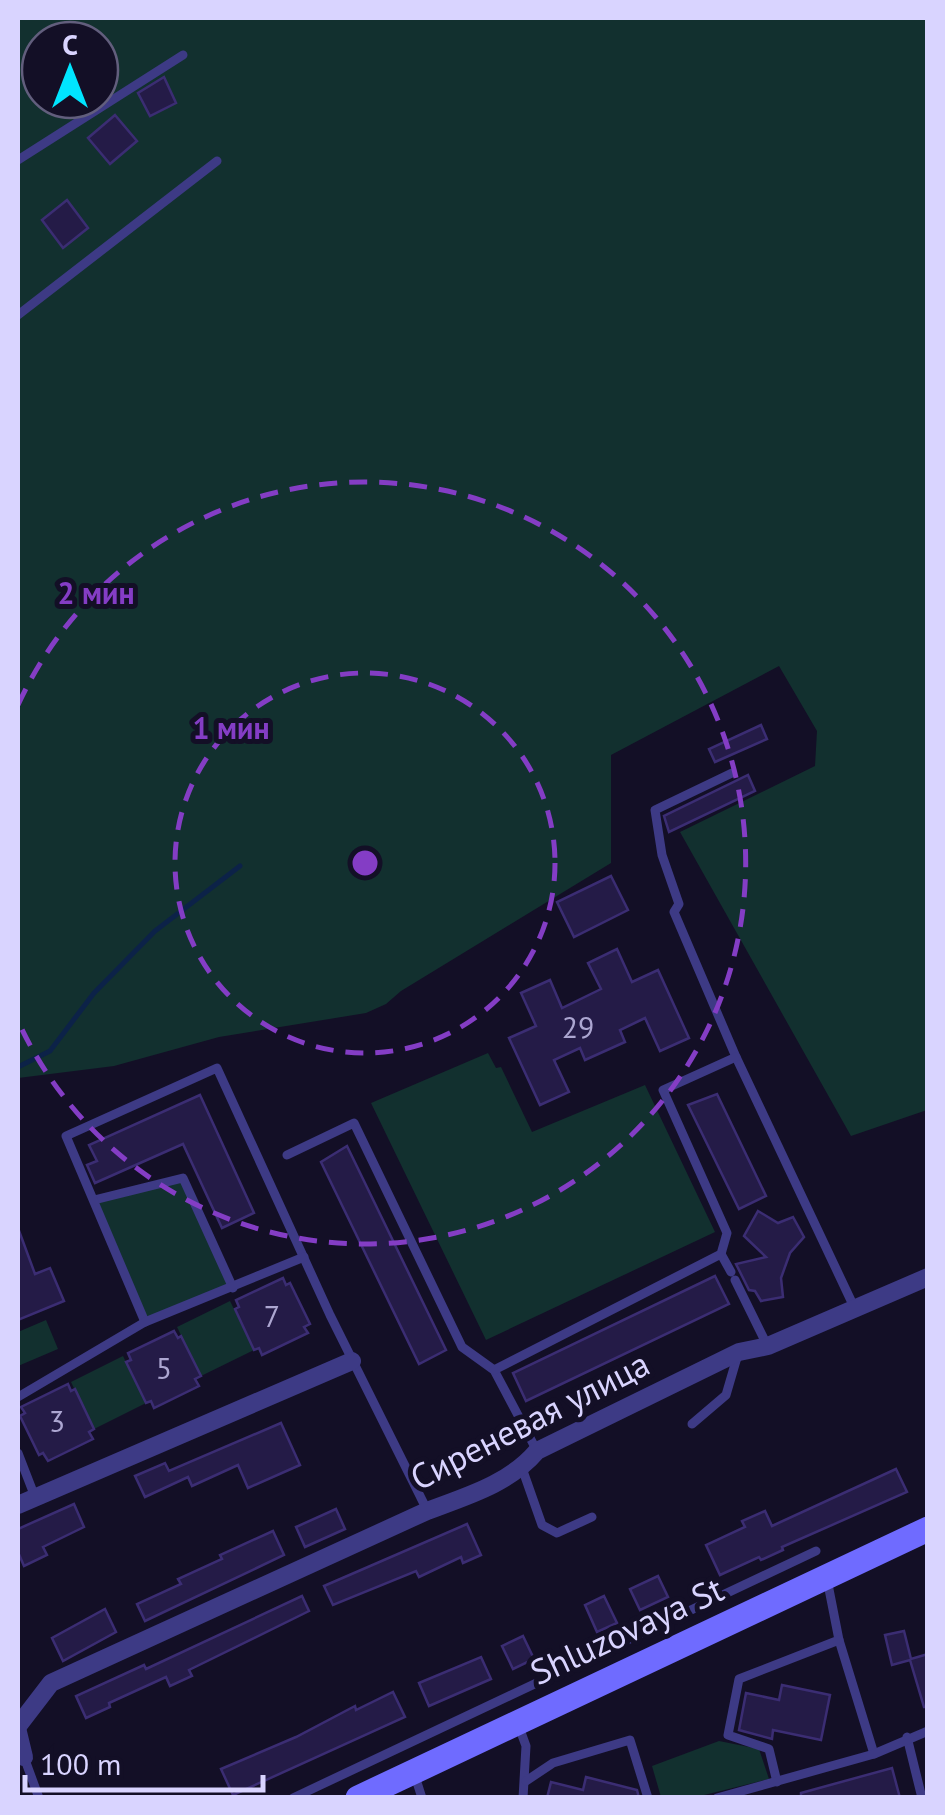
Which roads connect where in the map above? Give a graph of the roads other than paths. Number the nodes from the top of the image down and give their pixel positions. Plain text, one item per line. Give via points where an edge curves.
1 (183, 55) dead end
2 (18, 160) edge
3 (217, 161) dead end
4 (18, 315) edge
5 (732, 773) dead end
6 (736, 1057) junction
7 (287, 1155) dead end
8 (94, 1200) junction
9 (721, 1254) junction
10 (304, 1258) junction
11 (928, 1276) edge
12 (233, 1288) junction
13 (856, 1308) junction
14 (145, 1322) junction
15 (768, 1346) junction
16 (739, 1352) junction
17 (352, 1361) junction
18 (494, 1370) junction
19 (18, 1397) edge
20 (692, 1424) dead end
21 (537, 1451) junction
22 (18, 1453) edge
23 (522, 1468) junction
24 (26, 1501) edge
25 (427, 1511) junction
26 (592, 1516) dead end
27 (928, 1529) edge
28 (816, 1551) dead end
29 (826, 1576) junction
30 (839, 1640) junction
31 (517, 1721) junction
32 (18, 1729) edge
33 (928, 1731) edge
34 (907, 1738) junction
35 (874, 1754) junction
36 (24, 1757) joint
37 (413, 1770) junction
38 (526, 1781) junction
39 (777, 1782) junction
40 (39, 1798) edge
41 (294, 1798) edge
42 (358, 1798) edge
43 (422, 1798) edge
44 (523, 1798) edge
45 (648, 1798) edge
46 (717, 1798) edge
47 (922, 1798) edge

1 - 2 lane
3 - 4 lane
5 - 6 lane via 655,810 679,904 674,912
6 - 9 lane via 663,1090 727,1233
6 - 13 lane
7 - 18 lane via 354,1123 462,1347
8 - 10 lane via 66,1136 216,1068
8 - 12 lane via 183,1178
8 - 14 lane
9 - 15 lane
9 - 18 lane
10 - 12 lane
10 - 17 lane
11 - 13 street, Сиреневая улица
12 - 14 lane
13 - 15 street, Сиреневая улица
14 - 19 lane
15 - 16 street, Сиреневая улица
16 - 20 lane via 726,1395
16 - 21 street, Сиреневая улица
17 - 24 street
17 - 25 lane
18 - 21 lane
21 - 23 street, Сиреневая улица
22 - 24 lane
23 - 25 street, Сиреневая улица
23 - 26 lane via 542,1525 557,1533
25 - 32 street, Сиреневая улица via 51,1683
27 - 29 main road, Shluzovaya St
28 - 41 lane
29 - 30 lane
29 - 31 main road, Shluzovaya St
30 - 35 lane
30 - 39 lane via 740,1679 728,1735 769,1748
31 - 37 main road, Shluzovaya St
31 - 38 lane via 526,1746
32 - 36 street, Сиреневая улица
33 - 34 lane
34 - 35 lane
34 - 47 lane
35 - 39 lane
36 - 40 lane
37 - 42 main road, Shluzovaya St
37 - 43 lane
38 - 44 lane
38 - 45 lane via 552,1762 630,1740
39 - 46 lane

